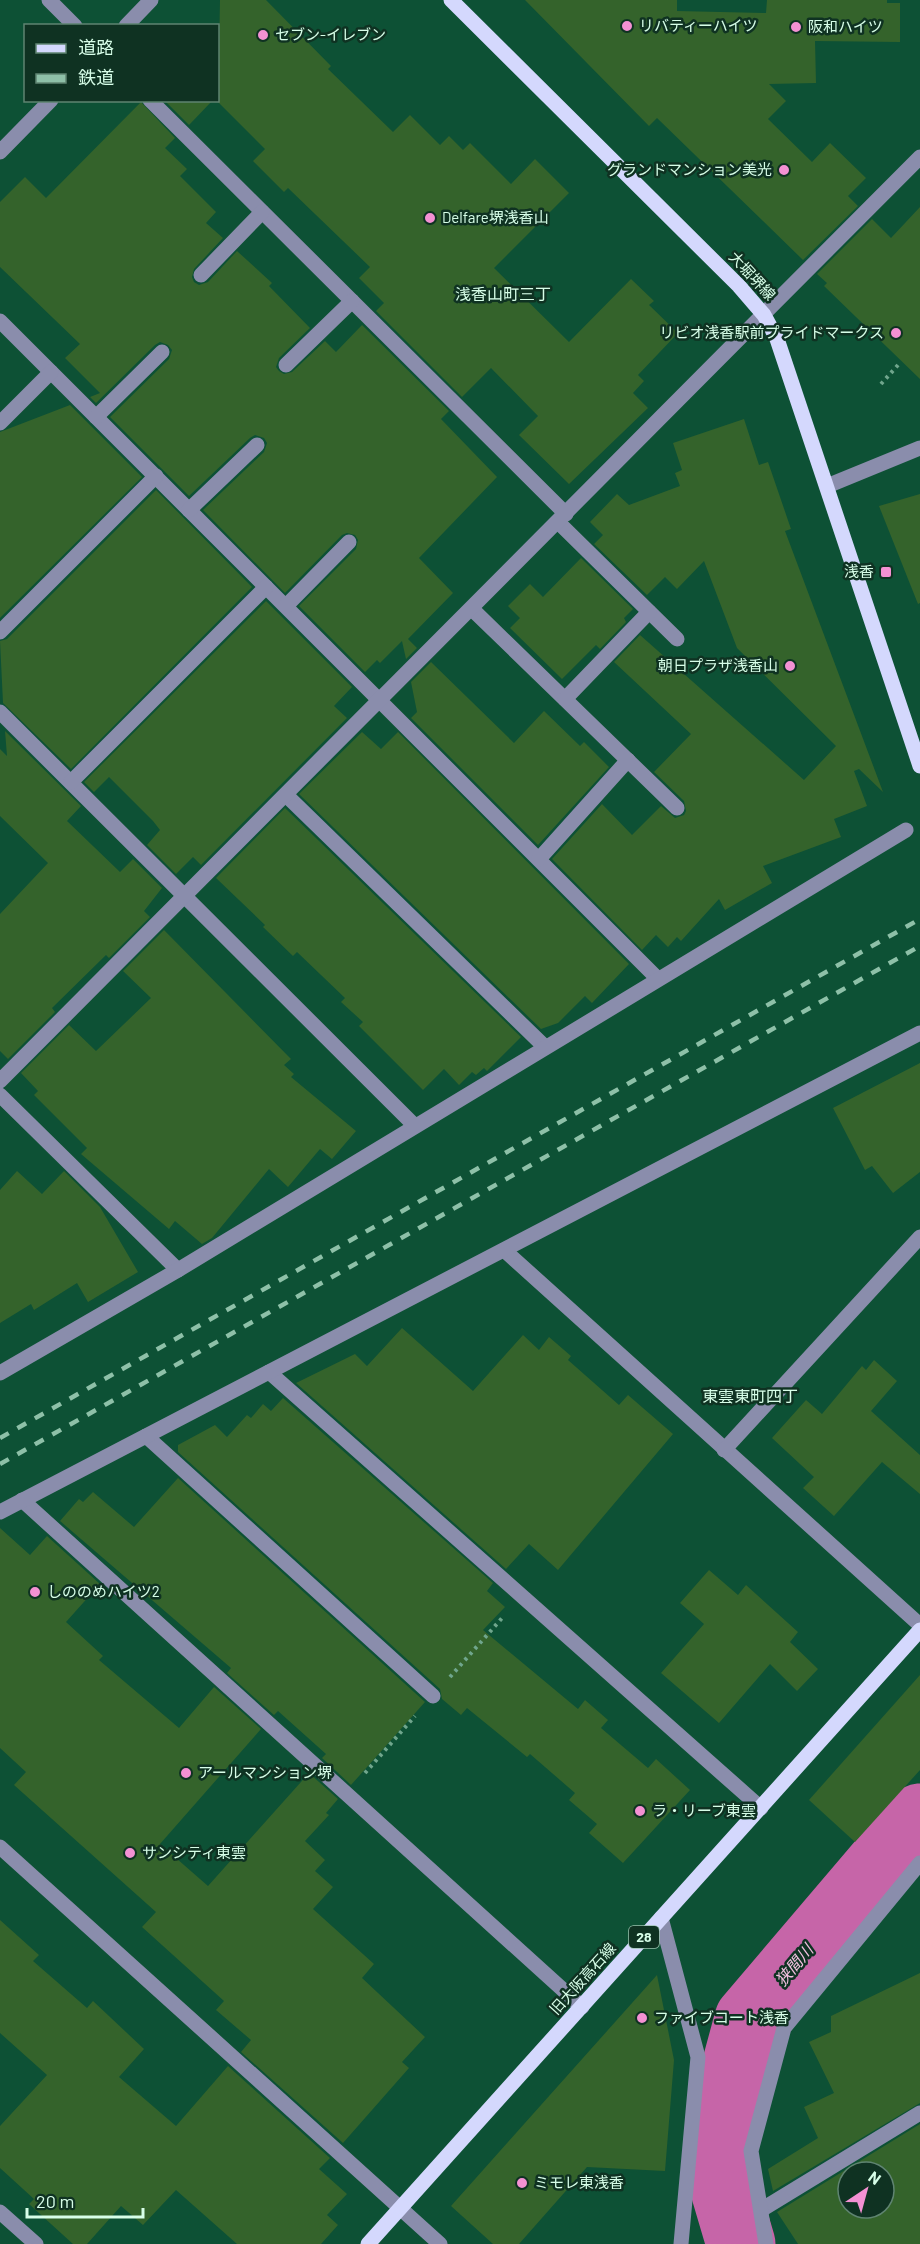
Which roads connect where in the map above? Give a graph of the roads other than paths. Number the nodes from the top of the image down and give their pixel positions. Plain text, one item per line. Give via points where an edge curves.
1 (49, 0) edge
2 (151, 0) edge
3 (451, 0) edge
4 (73, 24) edge
5 (128, 24) edge
6 (49, 102) edge
7 (152, 102) edge
8 (0, 152) edge
9 (920, 157) edge
10 (262, 212) junction
11 (201, 275) dead end
12 (352, 302) junction
13 (764, 315) junction
14 (0, 321) edge
15 (162, 352) dead end
16 (286, 365) dead end
17 (51, 372) junction
18 (96, 417) junction
19 (0, 423) edge
20 (257, 445) dead end
21 (920, 448) edge
22 (156, 476) junction
23 (827, 486) junction
24 (189, 510) junction
25 (562, 518) junction
26 (349, 542) dead end
27 (266, 587) junction
28 (286, 606) junction
29 (472, 609) junction
30 (649, 612) junction
31 (0, 632) edge
32 (677, 639) dead end
33 (565, 699) junction
34 (379, 700) junction
35 (0, 712) edge
36 (628, 760) junction
37 (920, 766) edge
38 (71, 782) junction
39 (285, 795) junction
40 (677, 808) dead end
41 (906, 830) dead end
42 (539, 859) junction
43 (185, 896) junction
44 (658, 979) junction
45 (920, 1033) edge
46 (545, 1047) junction
47 (0, 1081) edge
48 (0, 1095) edge
49 (416, 1126) junction
50 (920, 1237) edge
51 (504, 1250) junction
52 (178, 1270) junction
53 (269, 1372) junction
54 (0, 1373) edge
55 (146, 1436) junction
56 (724, 1450) junction
57 (22, 1500) junction
58 (0, 1512) edge
59 (920, 1625) edge
60 (920, 1630) edge
61 (433, 1696) dead end
62 (761, 1808) junction
63 (0, 1847) edge
64 (920, 1863) edge
65 (661, 1918) junction
66 (582, 2007) junction
67 (920, 2114) edge
68 (400, 2208) junction
69 (761, 2210) junction
70 (0, 2212) edge
71 (36, 2244) edge
72 (368, 2244) edge
73 (440, 2244) edge
74 (681, 2244) edge
75 (766, 2244) edge

1 - 4 street
2 - 5 street
3 - 13 main road, 大堀堺線
6 - 8 street
7 - 10 street
9 - 13 street
10 - 11 street
10 - 12 street
12 - 16 street
12 - 25 street
13 - 23 main road, 大堀堺線 via 777,339
13 - 25 street
14 - 17 street
15 - 18 street
17 - 18 street
17 - 19 street
18 - 22 street
20 - 24 street
21 - 23 street
22 - 24 street
22 - 31 street
23 - 37 main road, 大堀堺線
24 - 27 street
25 - 29 street
25 - 30 street
26 - 28 street
27 - 28 street
27 - 38 street
28 - 34 street
29 - 33 street
29 - 34 street
30 - 32 street
30 - 33 street
33 - 36 street
34 - 39 street
34 - 42 street
35 - 38 street
36 - 40 street
36 - 42 street
38 - 43 street
39 - 43 street
39 - 46 street
41 - 44 street
42 - 44 street
43 - 47 street
43 - 49 street
44 - 46 street
45 - 51 street
46 - 49 street
48 - 52 street
49 - 52 street
50 - 56 street
51 - 53 street
51 - 56 street
52 - 54 street
53 - 55 street
53 - 62 street
55 - 57 street
55 - 61 street
56 - 59 street
57 - 58 street
57 - 66 street
60 - 62 main road, 旧大阪高石線 / 28
62 - 65 main road, 旧大阪高石線 / 28
63 - 68 street
64 - 69 street via 784,2028 751,2151
65 - 66 main road, 旧大阪高石線 / 28
65 - 74 street via 698,2057
66 - 68 main road, 旧大阪高石線 / 28
67 - 69 street
68 - 72 main road, 旧大阪高石線 / 28
68 - 73 street
69 - 75 street
70 - 71 street

